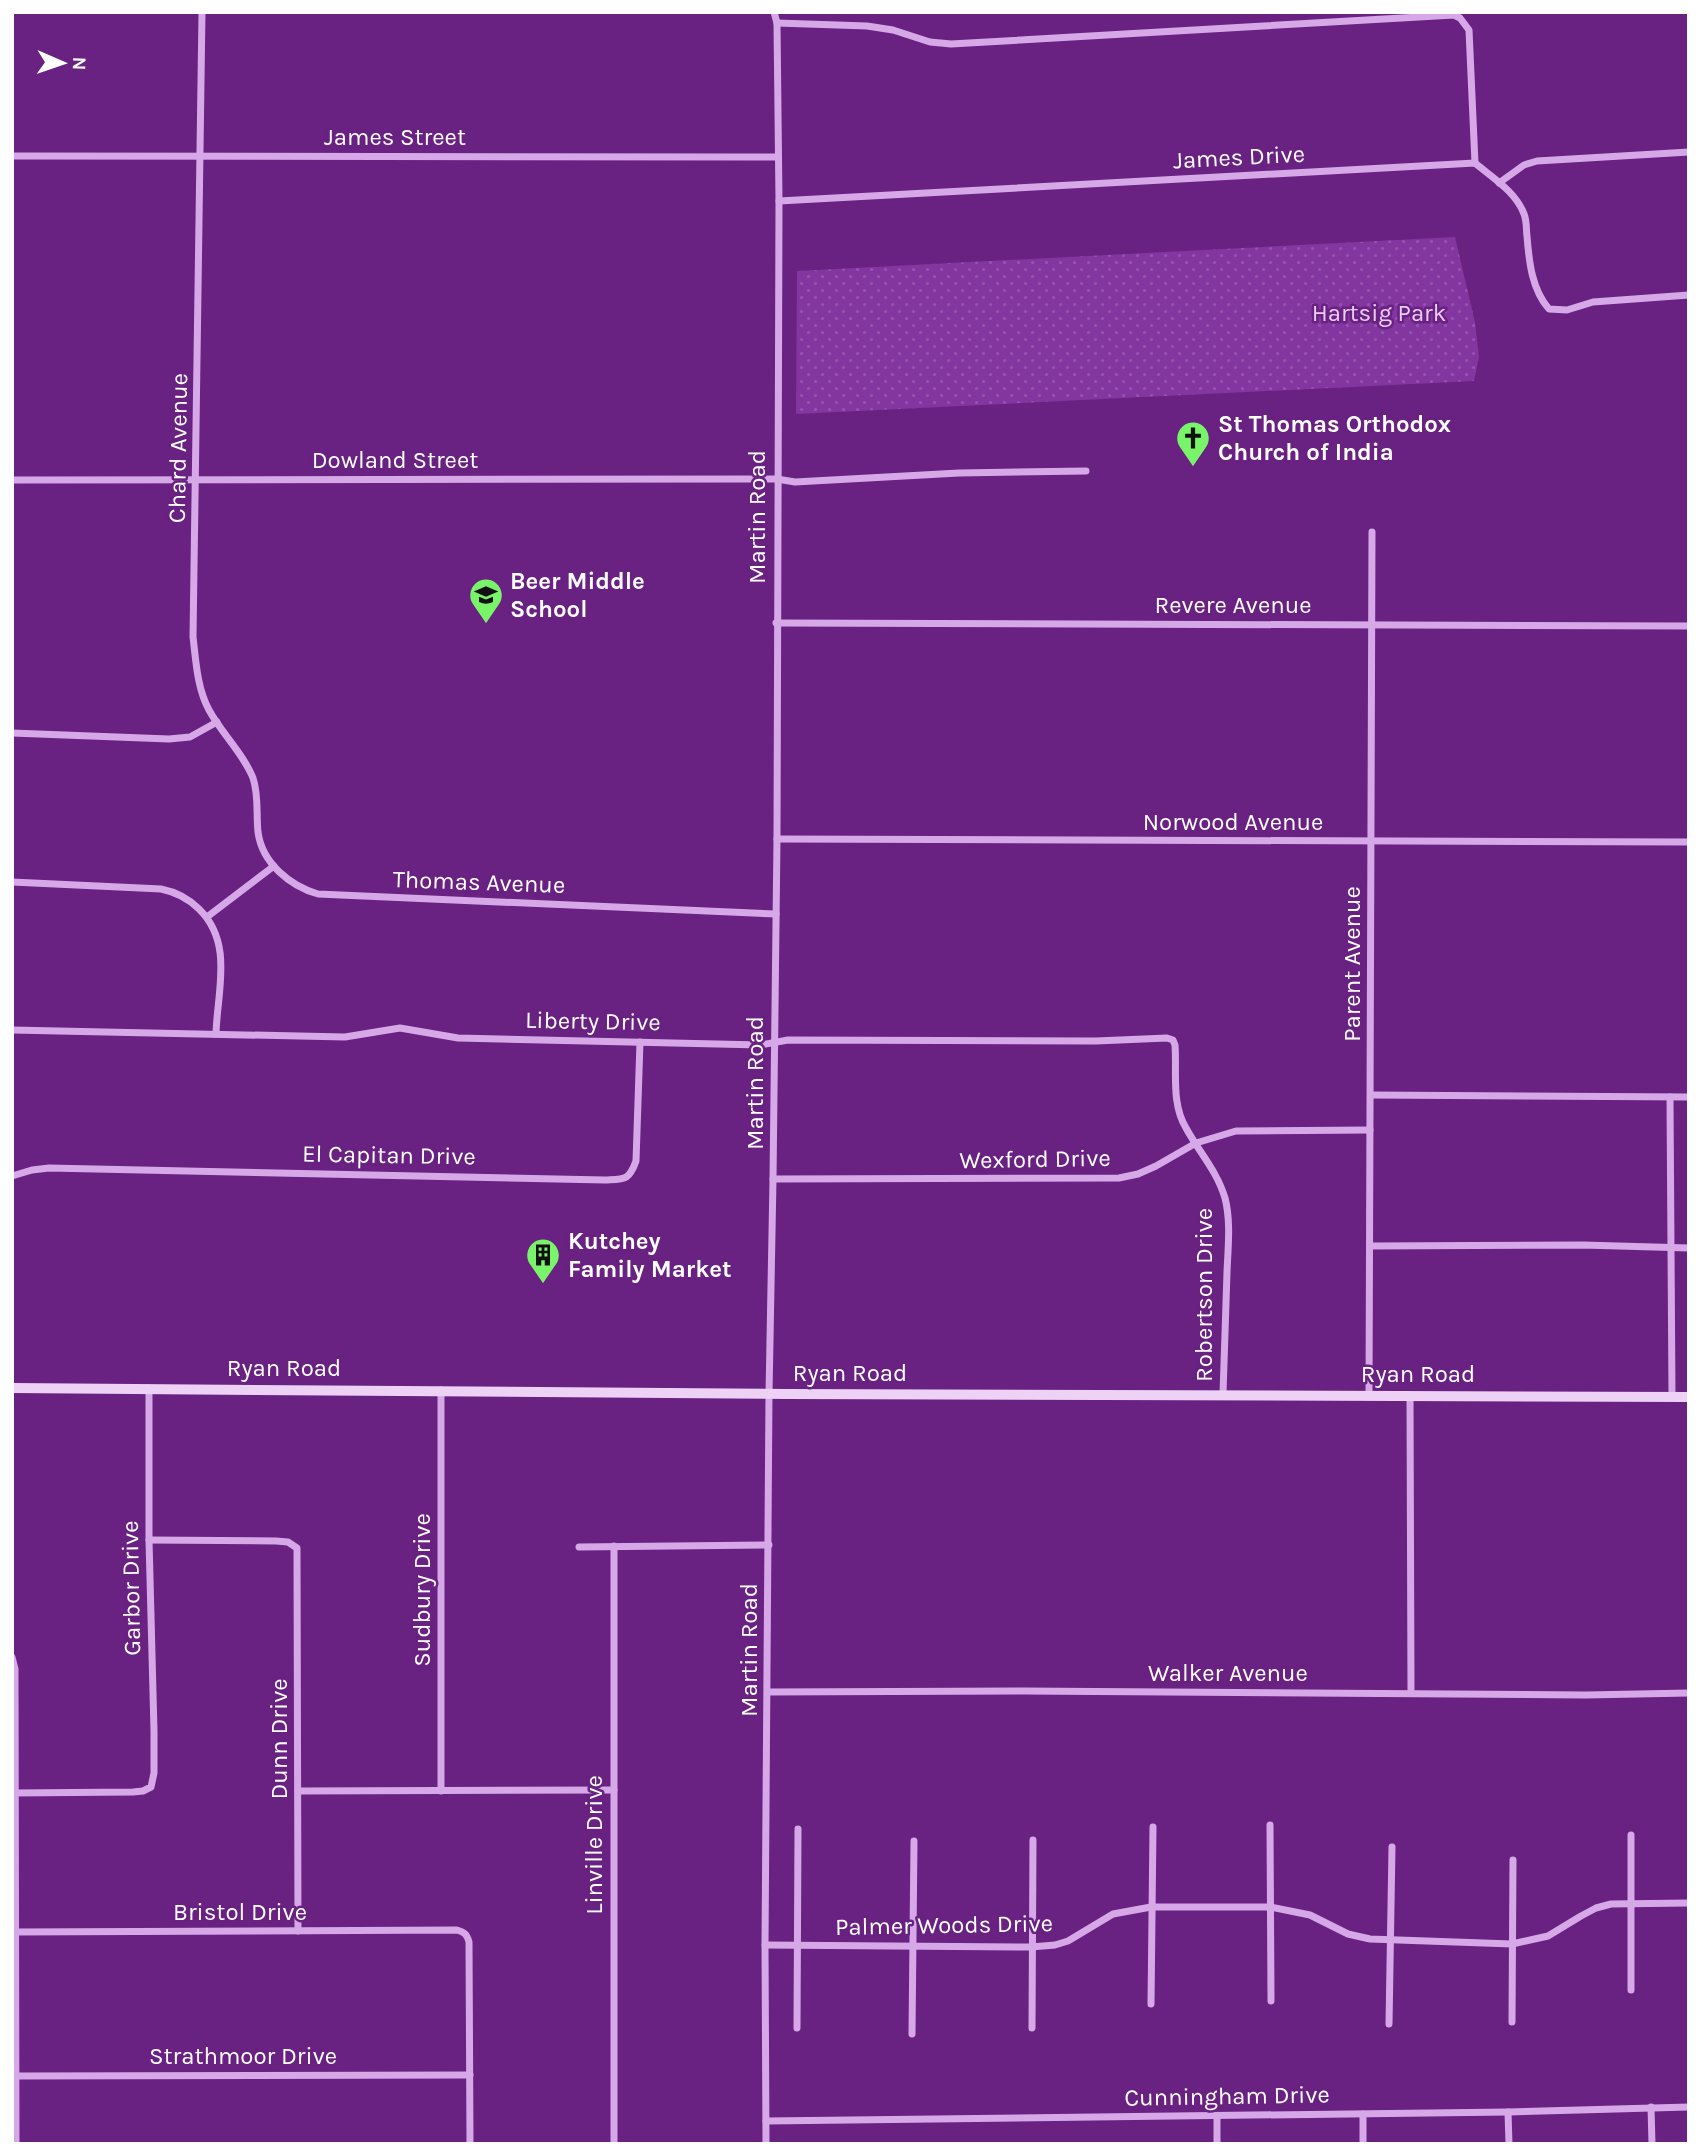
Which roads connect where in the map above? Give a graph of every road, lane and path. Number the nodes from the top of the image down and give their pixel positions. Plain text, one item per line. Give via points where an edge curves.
1 (202, 12) edge
2 (774, 12) edge
3 (777, 23) junction
4 (1689, 152) edge
5 (200, 155) junction
6 (12, 156) edge
7 (778, 157) junction
8 (1475, 163) junction
9 (1499, 183) junction
10 (779, 201) junction
11 (1689, 295) edge
12 (1086, 471) dead end
13 (197, 479) junction
14 (777, 479) junction
15 (12, 480) edge
16 (1372, 532) dead end
17 (776, 623) junction
18 (1372, 625) junction
19 (1689, 626) edge
20 (217, 722) junction
21 (12, 733) edge
22 (777, 839) junction
23 (1373, 842) junction
24 (1689, 842) edge
25 (274, 866) junction
26 (12, 882) edge
27 (776, 914) junction
28 (207, 917) junction
29 (12, 1030) edge
30 (216, 1034) junction
31 (1173, 1040) joint
32 (640, 1042) junction
33 (775, 1043) junction
34 (1371, 1096) junction
35 (1670, 1097) junction
36 (1689, 1097) edge
37 (1370, 1130) junction
38 (1196, 1143) junction
39 (12, 1176) edge
40 (774, 1179) junction
41 (1370, 1246) junction
42 (1672, 1248) junction
43 (1689, 1248) edge
44 (12, 1388) edge
45 (149, 1388) junction
46 (441, 1390) junction
47 (769, 1394) junction
48 (1223, 1395) junction
49 (1369, 1395) junction
50 (1410, 1395) junction
51 (1672, 1397) junction
52 (1689, 1397) edge
53 (149, 1540) junction
54 (769, 1545) junction
55 (579, 1546) dead end
56 (614, 1546) junction
57 (12, 1657) edge
58 (768, 1692) junction
59 (1411, 1693) junction
60 (1689, 1693) edge
61 (614, 1790) junction
62 (299, 1791) junction
63 (441, 1791) junction
64 (14, 1793) edge
65 (1270, 1825) dead end
66 (1153, 1826) dead end
67 (798, 1829) dead end
68 (1631, 1835) dead end
69 (1033, 1840) dead end
70 (914, 1841) dead end
71 (1392, 1847) dead end
72 (1513, 1860) dead end
73 (1630, 1903) junction
74 (1689, 1903) edge
75 (1151, 1907) junction
76 (1270, 1907) junction
77 (298, 1931) junction
78 (16, 1932) junction
79 (1390, 1941) junction
80 (1511, 1944) junction
81 (765, 1945) junction
82 (796, 1946) junction
83 (912, 1946) junction
84 (1031, 1947) junction
85 (1631, 1990) dead end
86 (1271, 2001) dead end
87 (1151, 2004) dead end
88 (1512, 2022) dead end
89 (1389, 2024) dead end
90 (797, 2028) dead end
91 (1032, 2028) dead end
92 (912, 2035) dead end
93 (470, 2075) junction
94 (16, 2076) junction
95 (1689, 2107) edge
96 (1651, 2108) junction
97 (1508, 2112) junction
98 (1363, 2114) junction
99 (1217, 2116) junction
100 (766, 2121) junction
101 (16, 2144) edge
102 (470, 2144) edge
103 (614, 2144) edge
104 (766, 2144) edge
105 (1217, 2144) edge
106 (1363, 2144) edge
107 (1509, 2144) edge
108 (1652, 2144) edge

1 - 5 street, Chard Avenue
2 - 3 street, Martin Road
3 - 7 street, Martin Road
3 - 8 street via 867,26 951,44 1446,14 1460,18 1469,30
4 - 9 street via 1537,161
5 - 6 street, James Street
5 - 7 street, James Street
5 - 13 street, Chard Avenue
7 - 10 street, Martin Road
8 - 9 street
8 - 10 street, James Drive
9 - 11 street via 1525,216 1536,290 1549,309
10 - 14 street, Martin Road
12 - 14 street, Dowland Street
13 - 14 street, Dowland Street
13 - 15 street, Dowland Street
13 - 20 street, Chard Avenue via 193,637 203,697
14 - 17 street, Martin Road
16 - 18 street, Parent Avenue
17 - 18 street, Revere Avenue
17 - 22 street, Martin Road
18 - 19 street, Revere Avenue
18 - 23 street, Parent Avenue
20 - 21 street via 190,737 169,739
20 - 25 street, Chard Avenue via 252,777 260,842
22 - 23 street, Norwood Avenue
22 - 27 street, Martin Road
23 - 24 street, Norwood Avenue
23 - 34 street, Parent Avenue
25 - 27 street, Thomas Avenue via 288,880 318,894
25 - 28 street
26 - 28 street via 161,889 192,902
27 - 33 street, Martin Road
28 - 30 street via 221,954
29 - 30 street, Liberty Drive
30 - 32 street, Liberty Drive via 345,1037 400,1028 458,1038
31 - 33 street, Liberty Drive
31 - 38 street, Robertson Drive via 1178,1106
32 - 33 street, Liberty Drive
32 - 39 street, El Capitan Drive via 636,1161 624,1179 49,1168
33 - 40 street, Martin Road
34 - 35 street
34 - 37 street, Parent Avenue
35 - 36 street
35 - 42 street
37 - 38 street, Wexford Drive via 1236,1131
37 - 41 street, Parent Avenue
38 - 40 street, Wexford Drive via 1156,1166 1119,1178
38 - 48 street, Robertson Drive via 1225,1199 1228,1254
40 - 47 street, Martin Road
41 - 42 street
41 - 49 street, Parent Avenue
42 - 43 street
42 - 51 street
44 - 45 main road, Ryan Road
45 - 46 main road, Ryan Road
45 - 53 street, Garbor Drive
46 - 47 main road, Ryan Road
46 - 63 street, Sudbury Drive
47 - 48 main road, Ryan Road
47 - 54 street, Martin Road
48 - 49 main road, Ryan Road
49 - 50 main road, Ryan Road
50 - 51 main road, Ryan Road
50 - 59 street
51 - 52 main road, Ryan Road
53 - 62 street, Dunn Drive via 276,1541 297,1548
53 - 64 street, Garbor Drive via 151,1787 143,1791
54 - 56 street
54 - 58 street, Martin Road
55 - 56 street
56 - 61 street, Linville Drive
57 - 64 street
58 - 59 street, Walker Avenue
58 - 81 street, Martin Road
59 - 60 street, Walker Avenue
61 - 63 street
61 - 103 street, Linville Drive
62 - 63 street
62 - 77 street, Dunn Drive
64 - 78 street
65 - 76 street
66 - 75 street
67 - 82 street
68 - 73 street
69 - 84 street
70 - 83 street
71 - 79 street
72 - 80 street
73 - 74 street, Palmer Woods Drive
73 - 80 street, Palmer Woods Drive via 1596,1908 1548,1936
73 - 85 street
75 - 76 street, Palmer Woods Drive
75 - 84 street, Palmer Woods Drive via 1113,1914 1068,1941
75 - 87 street
76 - 79 street, Palmer Woods Drive via 1310,1915 1348,1934
76 - 86 street
77 - 78 street, Bristol Drive
77 - 93 street, Bristol Drive via 464,1932 469,1941
78 - 94 street
79 - 80 street, Palmer Woods Drive
79 - 89 street
80 - 88 street
81 - 82 street, Palmer Woods Drive
81 - 100 street, Martin Road
82 - 83 street, Palmer Woods Drive
82 - 90 street
83 - 84 street, Palmer Woods Drive
83 - 92 street
84 - 91 street
93 - 94 street, Strathmoor Drive
93 - 102 street
94 - 101 street
95 - 96 street, Cunningham Drive
96 - 97 street, Cunningham Drive
96 - 108 street
97 - 98 street, Cunningham Drive
97 - 107 street
98 - 99 street, Cunningham Drive
98 - 106 street
99 - 100 street, Cunningham Drive
99 - 105 street
100 - 104 street, Martin Road

